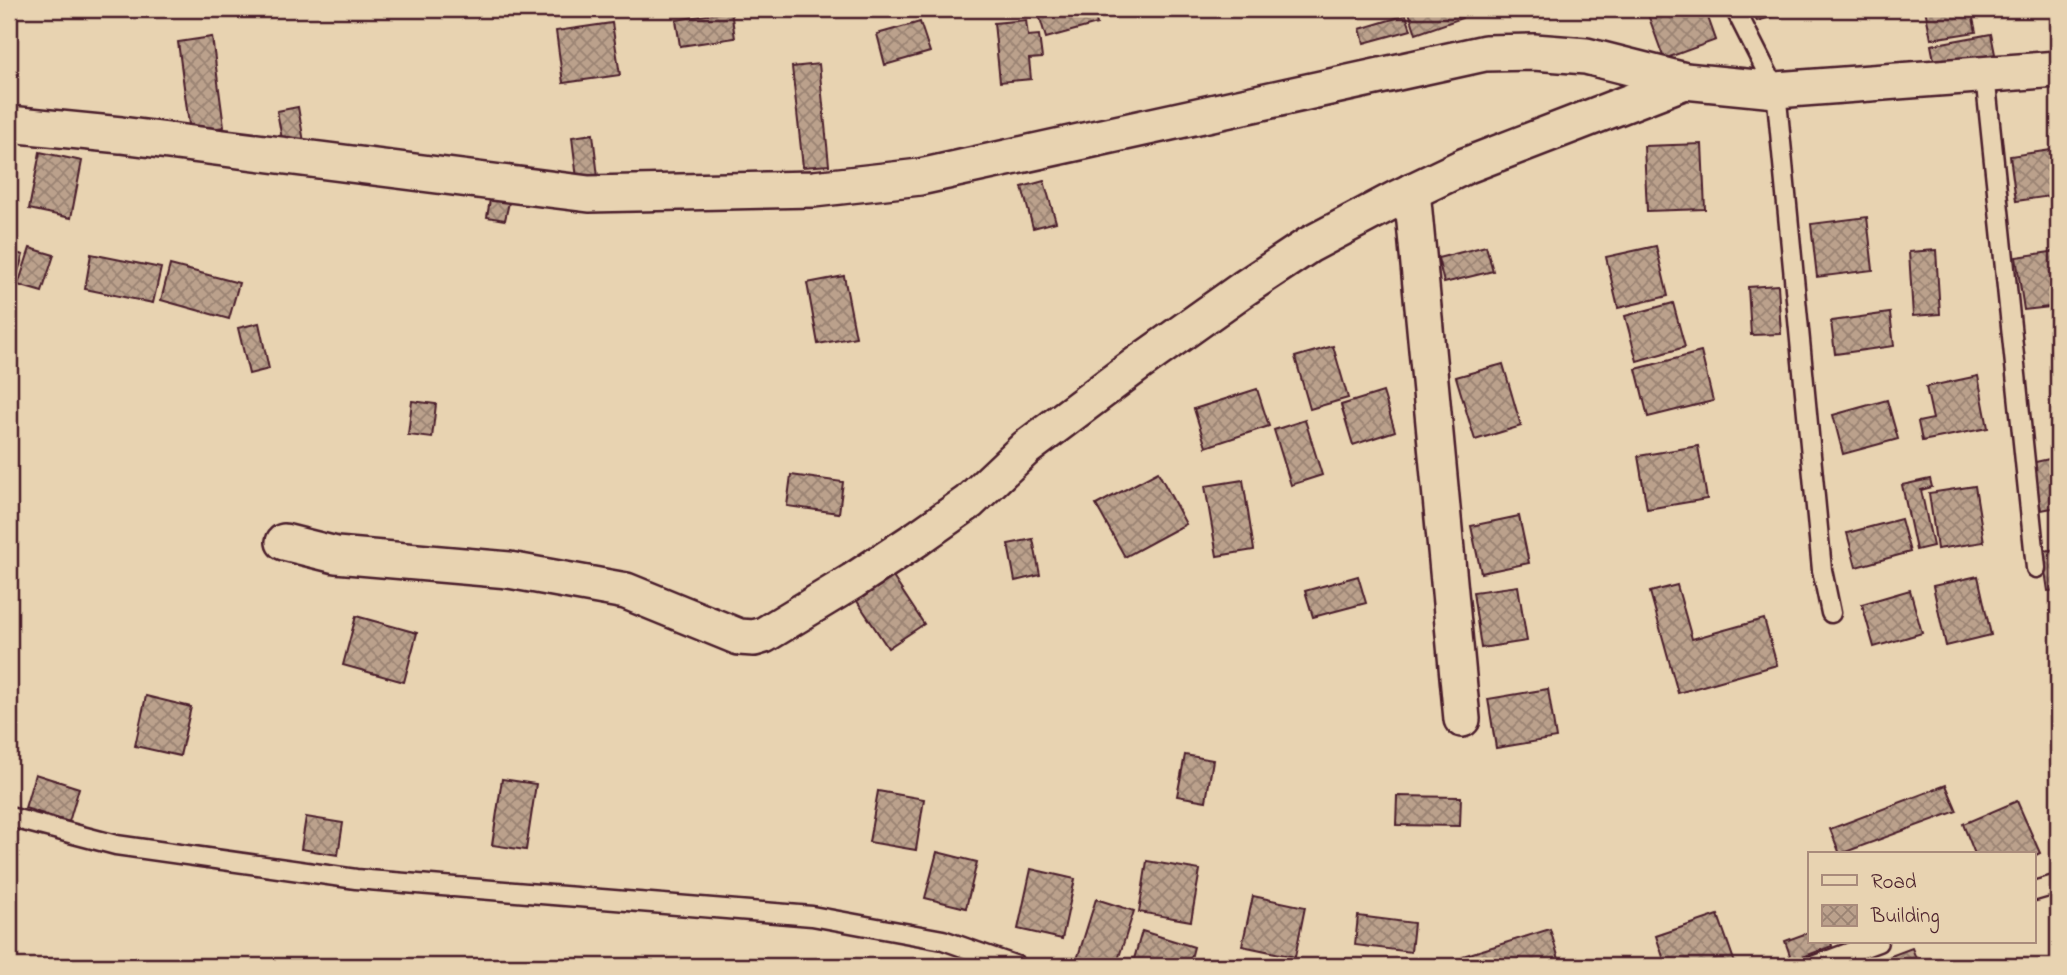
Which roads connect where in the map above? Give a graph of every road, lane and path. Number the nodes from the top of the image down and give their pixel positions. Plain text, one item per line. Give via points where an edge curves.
1 (1735, 9) edge
2 (2058, 69) edge
3 (1986, 75) junction
4 (1685, 81) junction
5 (1776, 90) junction
6 (9, 124) edge
7 (1412, 191) junction
8 (284, 542) dead end
9 (2036, 568) dead end
10 (1831, 613) dead end
11 (1462, 719) dead end
12 (9, 817) edge
13 (2058, 884) edge
14 (2036, 890) edge
15 (1873, 944) edge
16 (1017, 966) edge
17 (1813, 966) edge

1 - 5 lane
2 - 3 street
3 - 5 street
3 - 9 lane
4 - 5 street
4 - 6 street via 1586,56 1485,53 920,177 774,190 589,194
4 - 7 street
5 - 10 lane via 1822,570
7 - 8 street via 1309,245 1243,289 1026,449 969,502 853,582 764,635 739,637 626,591 509,570 336,555
7 - 11 street
12 - 16 lane via 116,845 356,878 812,916 943,940
13 - 14 lane
15 - 17 lane

